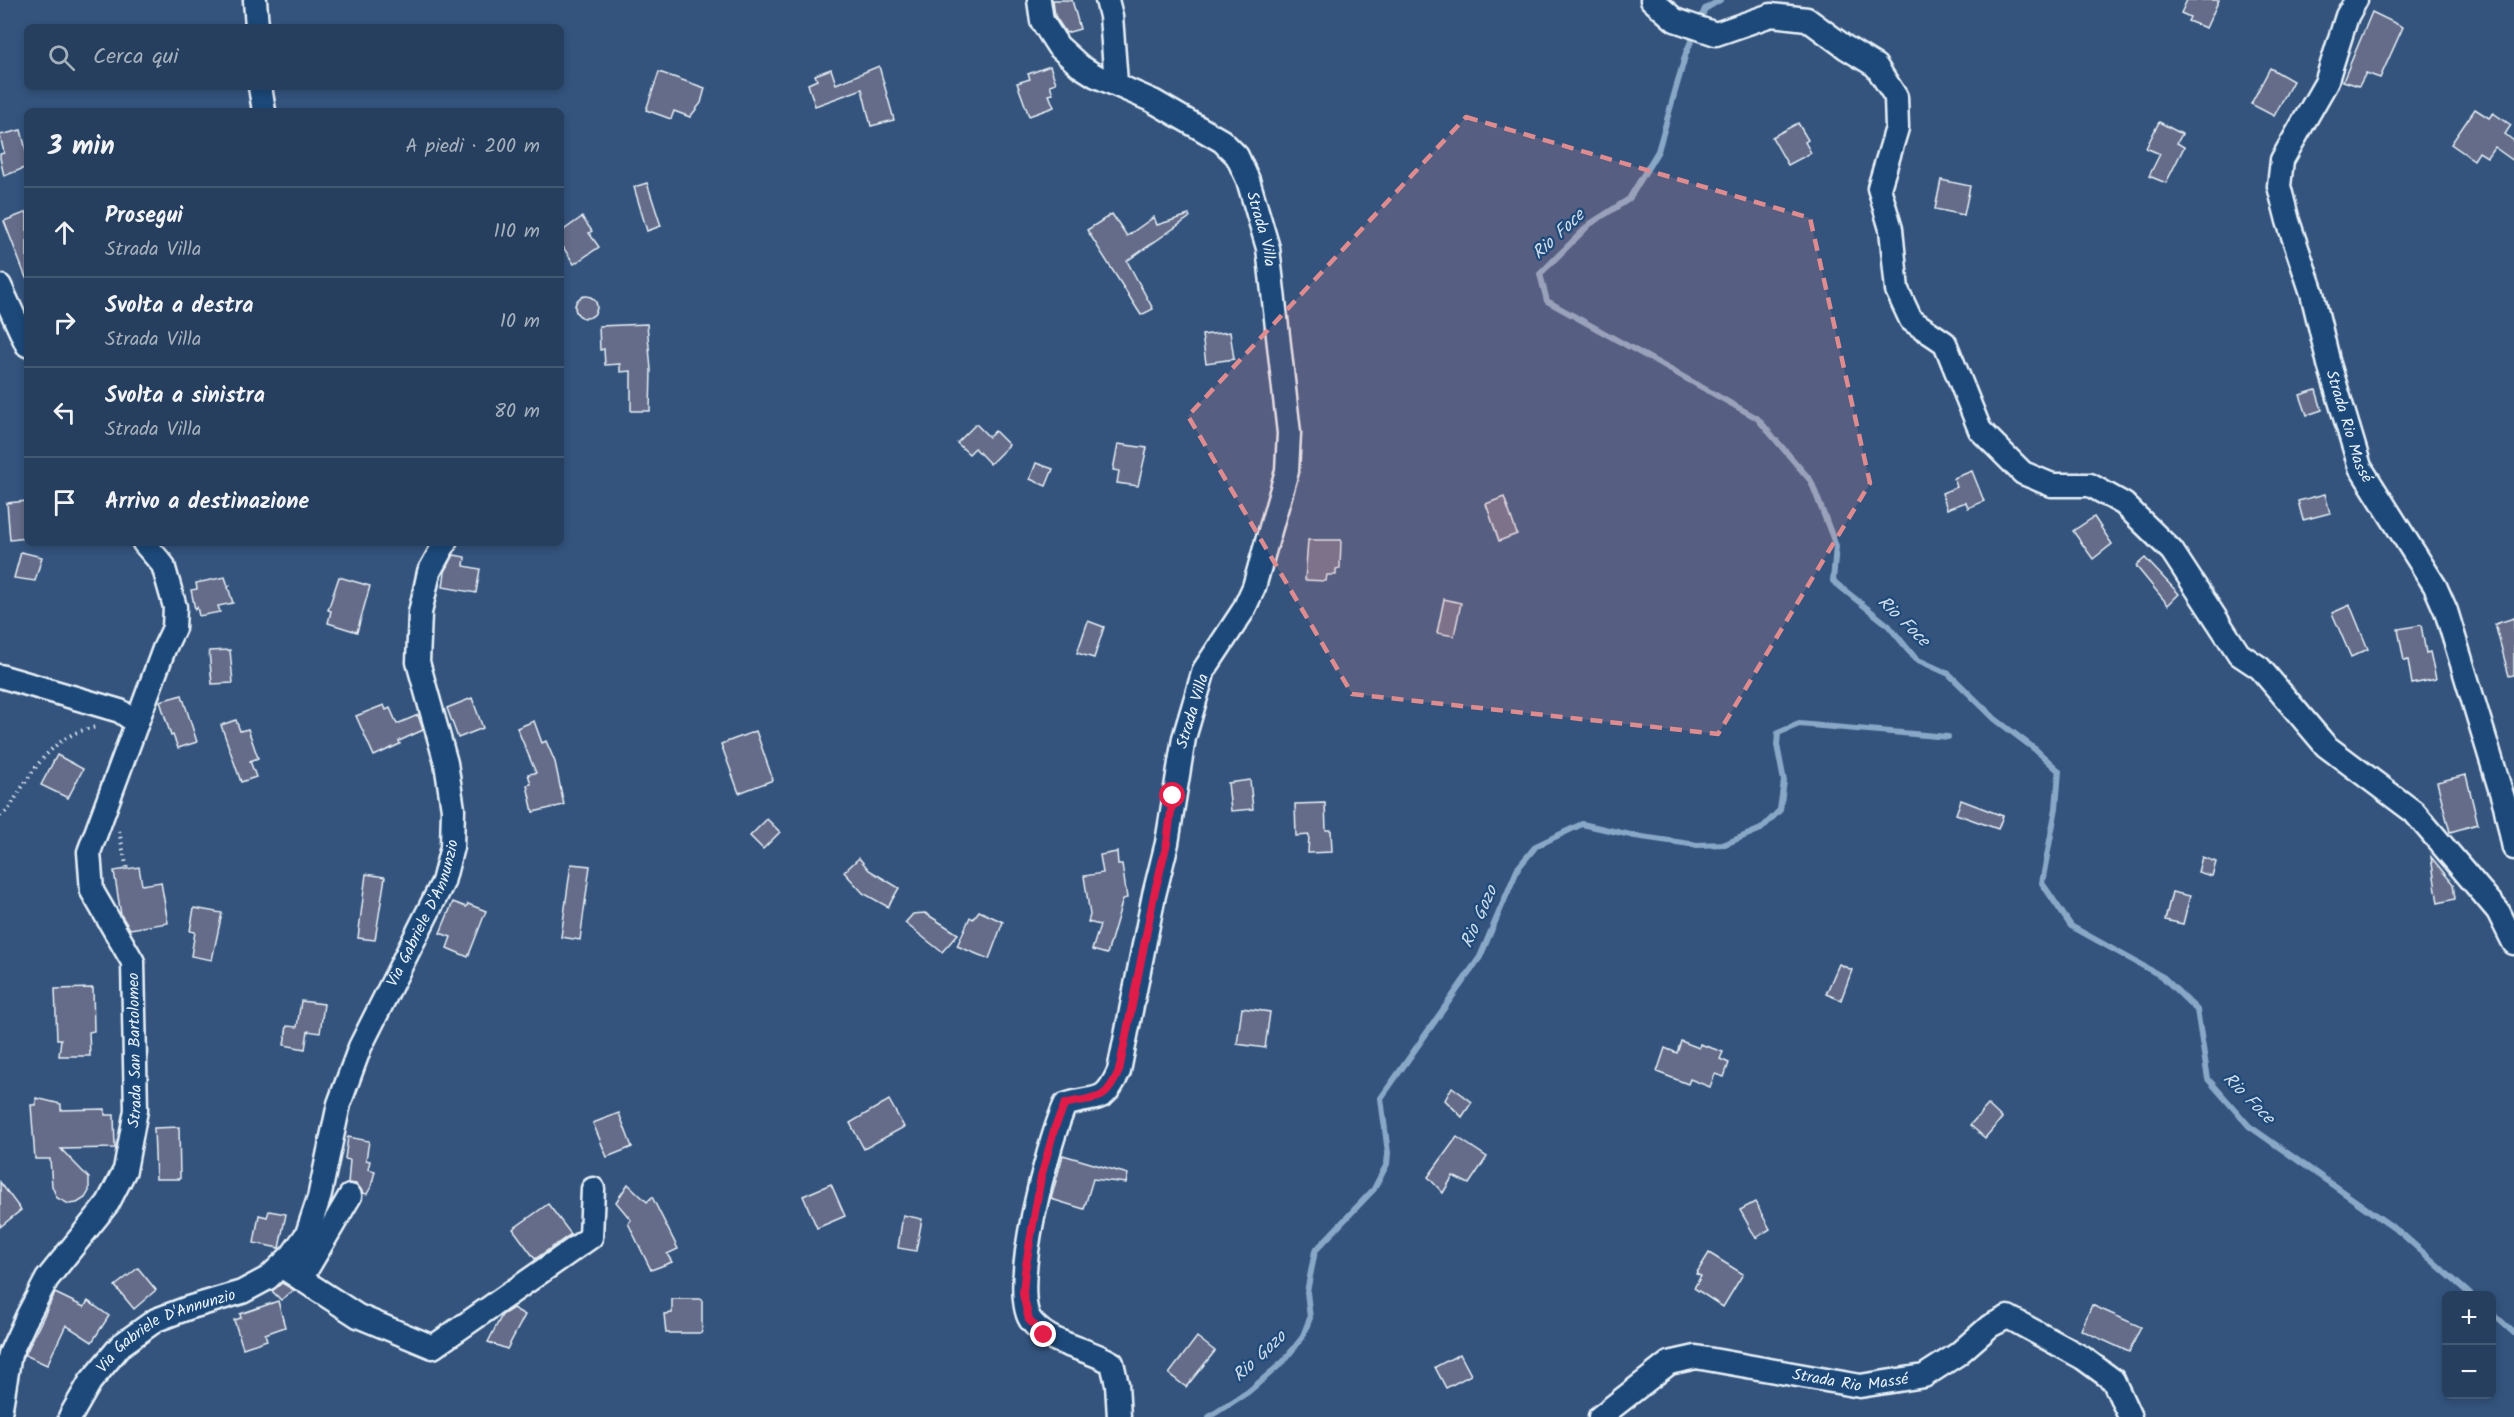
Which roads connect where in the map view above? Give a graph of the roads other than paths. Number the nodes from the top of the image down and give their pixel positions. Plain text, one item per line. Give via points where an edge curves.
1 (255, 0) edge
2 (1039, 0) edge
3 (1107, 0) edge
4 (1652, 0) edge
5 (2356, 0) edge
6 (257, 24) edge
7 (1116, 83) junction
8 (260, 90) edge
9 (264, 108) edge
10 (0, 286) edge
11 (24, 338) edge
12 (147, 546) edge
13 (443, 546) edge
14 (0, 676) edge
15 (135, 728) junction
16 (2514, 848) edge
17 (2514, 943) edge
18 (593, 1189) dead end
19 (350, 1196) dead end
20 (281, 1266) junction
21 (302, 1279) junction
22 (0, 1413) edge
23 (70, 1417) edge
24 (1119, 1417) edge
25 (1600, 1417) edge
26 (2130, 1417) edge

1 - 6 street
2 - 7 street, Strada Villa via 1042,21 1058,46 1080,66
3 - 7 street
4 - 17 street via 1675,20 1716,34 1771,15 1807,19 1876,66 1896,97 1897,128 1879,188 1891,229 1897,290 1911,320 1946,343 1980,430 2023,473 2052,485 2090,484 2124,504 2172,550 2239,654 2260,668 2326,746 2414,812 2498,911
5 - 16 street, Strada Rio Massé via 2347,15 2326,83 2282,160 2279,186 2360,468 2435,586 2446,611 2505,805
7 - 24 street, Strada Villa via 1222,141 1237,156 1269,248 1290,433 1287,471 1254,587 1204,670 1184,738 1167,843 1119,1071 1111,1090 1103,1096 1065,1104 1041,1177 1030,1239 1023,1294 1029,1320 1044,1335 1112,1363
8 - 9 street
10 - 11 street
12 - 15 street, Strada San Bartolomeo via 164,565 175,607 174,628
13 - 20 street, Via Gabriele D'Annunzio via 429,572 420,613 418,662 446,763 453,808 452,847 443,882 360,1047 339,1104 319,1198 307,1234
14 - 15 street via 120,711
15 - 22 street, Strada San Bartolomeo via 89,852 92,891 133,962 136,1110 125,1170 108,1203 47,1279 28,1315 10,1354
18 - 21 street via 591,1238 433,1347 358,1317
19 - 21 street
20 - 21 street
20 - 23 street, Via Gabriele D'Annunzio via 242,1292 156,1320 121,1345 90,1382
25 - 26 street, Strada Rio Massé via 1669,1363 1696,1357 1860,1386 1924,1376 2008,1317 2083,1358 2113,1380

